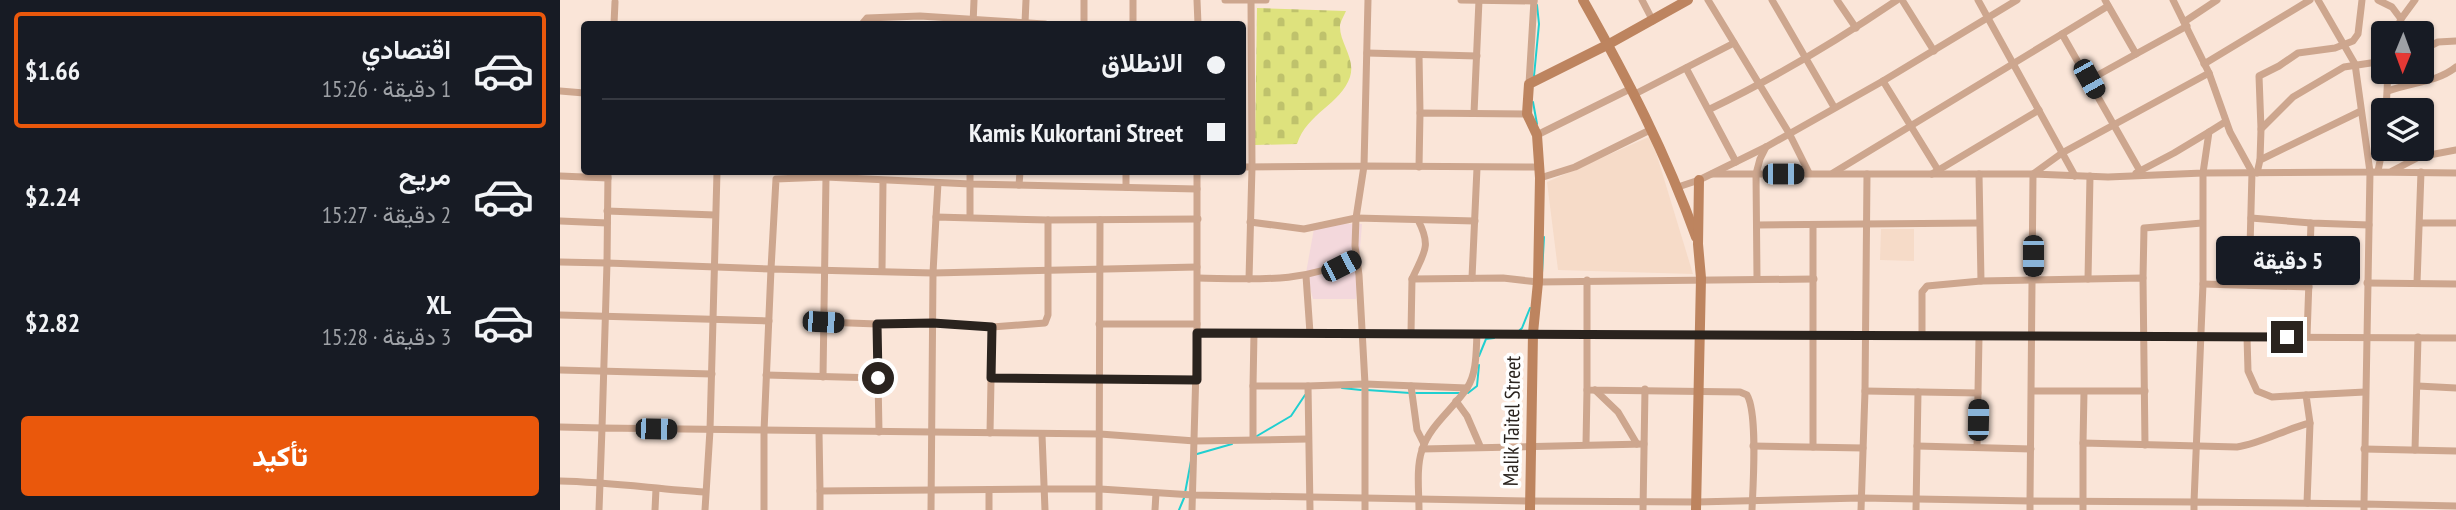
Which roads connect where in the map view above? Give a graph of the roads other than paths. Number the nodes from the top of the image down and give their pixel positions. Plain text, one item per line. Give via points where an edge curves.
1 (974, 0) edge
2 (1026, 0) edge
3 (1084, 0) edge
4 (1133, 0) edge
5 (1197, 0) edge
6 (1227, 0) edge
7 (1251, 0) edge
8 (1266, 0) edge
9 (1368, 0) edge
10 (1461, 0) edge
11 (1534, 0) edge
12 (1583, 0) edge
13 (1642, 0) edge
14 (1688, 0) edge
15 (1708, 0) edge
16 (1772, 0) edge
17 (1837, 0) edge
18 (1899, 0) edge
19 (1978, 0) edge
20 (2017, 0) edge
21 (2174, 0) edge
22 (2217, 0) edge
23 (2310, 0) edge
24 (2318, 0) edge
25 (2362, 0) edge
26 (2378, 0) edge
27 (2415, 0) edge
28 (1479, 1) edge
29 (615, 2) dead end
30 (2106, 3) edge
31 (1989, 18) junction
32 (2401, 19) joint
33 (614, 21) edge
34 (864, 21) edge
35 (964, 21) edge
36 (973, 21) edge
37 (1025, 21) edge
38 (1084, 21) edge
39 (1133, 21) edge
40 (1198, 21) edge
41 (1653, 21) junction
42 (2185, 24) junction
43 (1856, 28) junction
44 (2062, 34) junction
45 (2456, 41) edge
46 (1734, 43) junction
47 (1609, 44) junction
48 (2434, 44) edge
49 (2344, 45) junction
50 (1934, 51) junction
51 (1247, 53) edge
52 (1367, 53) junction
53 (2136, 54) junction
54 (1419, 55) junction
55 (1476, 56) junction
56 (1807, 59) junction
57 (2013, 61) junction
58 (2371, 62) edge
59 (2204, 64) junction
60 (2355, 64) junction
61 (1686, 68) junction
62 (2455, 71) edge
63 (2209, 73) junction
64 (2089, 79) junction
65 (1883, 81) junction
66 (1529, 84) junction
67 (2388, 84) edge
68 (1760, 85) junction
69 (560, 90) edge
70 (1634, 91) junction
71 (2388, 91) junction
72 (581, 93) edge
73 (2387, 98) edge
74 (1834, 107) junction
75 (1710, 109) junction
76 (2039, 110) junction
77 (2361, 111) junction
78 (1420, 113) junction
79 (1474, 113) junction
80 (1527, 114) junction
81 (2225, 122) junction
82 (2114, 124) junction
83 (1910, 126) junction
84 (1653, 129) junction
85 (2261, 129) junction
86 (2209, 132) junction
87 (1788, 133) junction
88 (1536, 135) junction
89 (2365, 139) junction
90 (2371, 139) edge
91 (1766, 147) junction
92 (2456, 150) edge
93 (2062, 153) junction
94 (2260, 160) junction
95 (2377, 161) edge
96 (1736, 162) junction
97 (1364, 166) junction
98 (1246, 167) edge
99 (1252, 167) junction
100 (1419, 167) junction
101 (1477, 168) junction
102 (2140, 171) junction
103 (1934, 172) junction
104 (2374, 172) junction
105 (2391, 172) junction
106 (2421, 172) junction
107 (1539, 173) junction
108 (1810, 173) junction
109 (2203, 173) junction
110 (2255, 173) junction
111 (2456, 173) edge
112 (1712, 174) junction
113 (1756, 174) junction
114 (1833, 174) junction
115 (1867, 174) junction
116 (1979, 174) junction
117 (2033, 174) junction
118 (608, 175) edge
119 (717, 175) edge
120 (776, 175) edge
121 (913, 175) edge
122 (970, 175) edge
123 (1020, 175) edge
124 (1126, 175) edge
125 (1197, 175) edge
126 (560, 176) edge
127 (2075, 176) junction
128 (2090, 176) junction
129 (2125, 176) junction
130 (827, 177) junction
131 (1699, 180) junction
132 (883, 181) junction
133 (913, 181) junction
134 (938, 183) junction
135 (970, 184) junction
136 (1019, 185) junction
137 (1126, 187) junction
138 (1678, 187) junction
139 (1197, 190) junction
140 (607, 211) junction
141 (715, 215) junction
142 (936, 217) junction
143 (970, 217) junction
144 (1356, 218) junction
145 (2251, 218) junction
146 (1198, 219) junction
147 (1048, 220) junction
148 (1100, 220) junction
149 (1418, 220) junction
150 (560, 221) edge
151 (1475, 221) junction
152 (1251, 222) junction
153 (607, 223) junction
154 (1979, 223) junction
155 (2202, 223) junction
156 (2311, 223) junction
157 (2420, 223) junction
158 (2456, 223) edge
159 (1867, 224) junction
160 (1757, 225) junction
161 (1813, 225) junction
162 (2369, 225) junction
163 (1699, 244) junction
164 (1357, 257) junction
165 (560, 262) edge
166 (607, 263) junction
167 (714, 267) junction
168 (1198, 267) junction
169 (771, 269) junction
170 (824, 270) junction
171 (882, 271) junction
172 (1046, 271) junction
173 (1099, 271) junction
174 (933, 272) junction
175 (1307, 276) junction
176 (1198, 278) junction
177 (1412, 278) junction
178 (1472, 278) junction
179 (1701, 278) junction
180 (1757, 278) junction
181 (2143, 278) junction
182 (1249, 279) junction
183 (1814, 279) junction
184 (2088, 279) junction
185 (1587, 280) junction
186 (1980, 281) junction
187 (2032, 281) junction
188 (1538, 282) junction
189 (2367, 283) junction
190 (2417, 283) junction
191 (2203, 284) junction
192 (2456, 284) edge
193 (2249, 285) junction
194 (2309, 287) junction
195 (560, 315) edge
196 (605, 316) junction
197 (713, 319) junction
198 (769, 321) junction
199 (823, 322) junction
200 (933, 323) junction
201 (877, 324) junction
202 (1099, 324) junction
203 (1197, 324) junction
204 (992, 327) junction
205 (1363, 332) junction
206 (1411, 332) junction
207 (1197, 333) junction
208 (1254, 333) junction
209 (1310, 333) junction
210 (1533, 333) junction
211 (1587, 333) junction
212 (1478, 334) junction
213 (1699, 334) junction
214 (1813, 334) junction
215 (1866, 335) junction
216 (1922, 336) junction
217 (1979, 337) junction
218 (2033, 337) junction
219 (2144, 337) junction
220 (2201, 337) junction
221 (2248, 337) junction
222 (2307, 337) junction
223 (2366, 337) junction
224 (2418, 337) junction
225 (2456, 338) edge
226 (560, 370) edge
227 (604, 371) junction
228 (712, 374) junction
229 (766, 375) junction
230 (823, 377) junction
231 (878, 378) junction
232 (991, 378) junction
233 (1100, 378) junction
234 (1197, 380) junction
235 (1365, 384) junction
236 (1253, 386) junction
237 (1308, 386) junction
238 (1412, 386) junction
239 (2418, 386) junction
240 (1467, 388) junction
241 (2456, 388) edge
242 (1645, 389) junction
243 (1591, 390) junction
244 (1865, 391) junction
245 (2032, 391) junction
246 (2144, 391) junction
247 (1917, 392) junction
248 (2084, 392) junction
249 (1698, 393) junction
250 (1978, 393) junction
251 (2365, 393) junction
252 (2306, 395) junction
253 (1456, 401) junction
254 (2310, 424) junction
255 (560, 427) edge
256 (602, 428) junction
257 (710, 430) junction
258 (764, 430) junction
259 (819, 432) junction
260 (878, 432) junction
261 (990, 433) junction
262 (931, 434) junction
263 (1100, 434) junction
264 (1042, 435) junction
265 (1253, 439) junction
266 (1308, 439) junction
267 (1195, 441) junction
268 (2083, 443) junction
269 (1586, 444) junction
270 (1641, 444) junction
271 (2145, 444) junction
272 (1480, 446) junction
273 (1531, 446) junction
274 (1753, 446) junction
275 (1917, 446) junction
276 (1423, 447) junction
277 (1813, 447) junction
278 (1977, 447) junction
279 (2198, 447) junction
280 (1863, 448) junction
281 (2031, 449) junction
282 (2364, 449) junction
283 (2415, 450) junction
284 (2456, 450) edge
285 (560, 481) edge
286 (600, 482) junction
287 (656, 489) junction
288 (1046, 489) junction
289 (1100, 489) junction
290 (989, 490) junction
291 (820, 491) junction
292 (931, 491) junction
293 (705, 492) junction
294 (1156, 494) junction
295 (1193, 495) junction
296 (1310, 496) junction
297 (1365, 497) junction
298 (1861, 498) junction
299 (1916, 498) junction
300 (1419, 499) junction
301 (2030, 501) junction
302 (2306, 503) junction
303 (1530, 505) edge
304 (1643, 506) edge
305 (1696, 506) edge
306 (1752, 506) edge
307 (2083, 506) edge
308 (2194, 506) edge
309 (2456, 506) edge
310 (2249, 507) edge
311 (2364, 507) edge
312 (2417, 507) edge
313 (599, 510) edge
314 (654, 510) edge
315 (705, 510) edge
316 (764, 510) edge
317 (820, 510) edge
318 (930, 510) edge
319 (989, 510) edge
320 (1045, 510) edge
321 (1099, 510) edge
322 (1155, 510) edge
323 (1192, 510) edge
324 (1310, 510) edge
325 (1365, 510) edge
326 (1419, 510) edge
327 (1861, 510) edge
328 (1916, 510) edge
329 (2030, 510) edge

1 - 36 street
2 - 37 street
3 - 38 street
4 - 39 street
5 - 40 street
6 - 7 street
7 - 8 street
7 - 51 street
9 - 52 street
10 - 28 street
11 - 28 street
11 - 66 street
12 - 47 main road
13 - 41 street
14 - 41 main road
15 - 46 street
16 - 56 street
17 - 43 street
18 - 43 street
18 - 50 street
19 - 31 street
20 - 31 street
21 - 42 street
22 - 42 street
23 - 59 street
24 - 49 street
25 - 49 street via 2358,34
26 - 32 street via 2392,7
27 - 32 street
28 - 55 street
29 - 33 street
30 - 44 street
30 - 53 street
31 - 50 street
31 - 57 street
34 - 35 street via 876,16 920,16
41 - 47 main road
42 - 53 street
42 - 59 street
43 - 56 street
44 - 57 street
44 - 64 street
45 - 48 street
46 - 61 street
46 - 68 street
47 - 66 main road
47 - 70 main road
49 - 60 street
49 - 85 street via 2304,50 2260,74
50 - 65 street
51 - 99 street
52 - 54 street
52 - 97 street
53 - 64 street
54 - 55 street
54 - 78 street
55 - 79 street
56 - 68 street
56 - 74 street
57 - 76 street
57 - 83 street
58 - 60 street
59 - 63 street
60 - 77 street
60 - 85 street via 2292,97
61 - 70 street
61 - 75 street
62 - 71 street
63 - 81 street
63 - 82 street
64 - 82 street
65 - 74 street
65 - 83 street
66 - 80 main road
67 - 71 street
68 - 75 street
68 - 87 street
69 - 72 street
70 - 84 main road
70 - 88 street
71 - 73 street
74 - 87 street
75 - 96 street
76 - 93 street
76 - 103 street
77 - 89 street
77 - 94 street
78 - 79 street
78 - 100 street
79 - 80 street
80 - 88 main road, Malik Taitel Street
81 - 86 street
81 - 110 street
82 - 93 street
82 - 102 street
83 - 103 street
83 - 114 street
84 - 107 street via 1575,167
84 - 138 main road
85 - 94 street
86 - 102 street
86 - 109 street
87 - 91 street
87 - 108 street
88 - 107 main road, Malik Taitel Street
89 - 90 street
89 - 104 street
91 - 96 street
91 - 113 street
92 - 105 street via 2419,158
93 - 117 street
93 - 127 street
94 - 110 street
95 - 104 street
96 - 112 street
97 - 99 street
97 - 100 street
97 - 144 street
98 - 99 street
99 - 152 street
100 - 101 street
101 - 107 street
101 - 151 street
102 - 129 street
103 - 115 street
103 - 116 street
104 - 105 street
104 - 110 street
104 - 162 street
105 - 106 street
106 - 111 street
106 - 157 street
107 - 188 main road, Malik Taitel Street
108 - 113 street
108 - 114 street
109 - 110 street
109 - 129 street
109 - 155 street
110 - 145 street
112 - 113 street
112 - 131 street
113 - 160 street
114 - 115 street
115 - 159 street
116 - 117 street
116 - 154 street
117 - 127 street
117 - 187 street
118 - 126 street
118 - 140 street
119 - 141 street
120 - 130 street
120 - 169 street
121 - 133 street
122 - 135 street
123 - 136 street
124 - 137 street
125 - 139 street
127 - 128 street
128 - 129 street
128 - 184 street
130 - 132 street
130 - 170 street
131 - 138 street
131 - 163 main road
132 - 133 street
132 - 171 street
133 - 134 street
134 - 135 street
134 - 142 street
135 - 136 street
135 - 143 street
136 - 137 street
137 - 139 street
138 - 163 main road
139 - 146 street
140 - 141 street
140 - 153 street
141 - 167 street
142 - 143 street
142 - 174 street
143 - 147 street
144 - 149 street
144 - 152 street via 1304,229
144 - 164 street
145 - 156 street
145 - 193 street
146 - 148 street
146 - 168 street
147 - 148 street
147 - 172 street
148 - 173 street
149 - 151 street
149 - 177 street via 1427,237
150 - 153 street
151 - 178 street
152 - 182 street
153 - 166 street
154 - 159 street
154 - 186 street
155 - 181 street via 2144,228
155 - 191 street
156 - 162 street
156 - 194 street
157 - 158 street
157 - 190 street
159 - 161 street
159 - 215 street
160 - 161 street
160 - 180 street
161 - 183 street
162 - 189 street
163 - 179 main road
164 - 175 street
164 - 205 street
165 - 166 street
166 - 167 street
166 - 196 street
167 - 169 street
167 - 197 street
168 - 173 street
168 - 176 street
169 - 170 street
169 - 198 street
170 - 171 street
170 - 199 street
171 - 174 street
172 - 173 street
172 - 174 street
172 - 204 street via 1046,322
173 - 202 street
174 - 200 street
175 - 182 street
175 - 209 street
176 - 182 street
176 - 203 street
177 - 178 street
177 - 206 street
178 - 188 street
179 - 180 street
179 - 185 street
179 - 213 main road
180 - 183 street
181 - 184 street
181 - 219 street
183 - 214 street
184 - 187 street
185 - 188 street
185 - 211 street
186 - 187 street
186 - 216 street via 1924,287
187 - 218 street
188 - 210 main road, Malik Taitel Street
189 - 190 street
189 - 223 street
190 - 192 street
191 - 193 street
191 - 220 street
193 - 194 street
194 - 222 street
195 - 196 street
196 - 197 street
196 - 227 street
197 - 198 street
197 - 228 street
198 - 229 street
199 - 201 street
199 - 230 street
200 - 201 street
200 - 204 street
200 - 262 street
201 - 231 street
202 - 203 street
202 - 233 street
203 - 207 street
204 - 232 street
205 - 206 street
205 - 209 street
205 - 235 street
206 - 212 street
207 - 208 street
207 - 234 street
208 - 209 street
208 - 236 street
210 - 211 street
210 - 212 street
210 - 273 main road, Malik Taitel Street
211 - 213 street
211 - 243 street
212 - 240 street
213 - 214 street
213 - 249 main road
214 - 215 street
214 - 277 street
215 - 216 street
215 - 244 street
216 - 217 street
217 - 218 street
217 - 250 street
218 - 219 street
218 - 245 street
219 - 220 street
219 - 246 street
220 - 221 street
220 - 279 street
221 - 222 street
221 - 252 street via 2248,370 2258,391 2272,397
222 - 223 street
223 - 224 street
223 - 251 street
224 - 225 street
224 - 239 street
226 - 227 street
227 - 228 street
227 - 256 street
228 - 257 street
229 - 230 street
229 - 258 street
230 - 231 street
231 - 260 street
232 - 233 street
232 - 261 street
233 - 234 street
233 - 263 street
234 - 267 street
235 - 237 street
235 - 238 street
235 - 297 street
236 - 237 street
236 - 265 street
237 - 266 street
238 - 240 street
238 - 276 street
239 - 241 street
239 - 283 street
240 - 253 street
242 - 243 street
242 - 249 street
242 - 270 street
243 - 269 street
243 - 270 street via 1618,412
244 - 247 street
244 - 280 street
245 - 248 street
245 - 281 street
246 - 248 street
246 - 271 street
247 - 250 street
247 - 275 street
248 - 268 street
249 - 274 street via 1747,395
249 - 305 main road
250 - 278 street
251 - 252 street
251 - 282 street
252 - 254 street
253 - 272 street
253 - 276 street
254 - 279 street via 2253,444
254 - 302 street
255 - 256 street
256 - 257 street
256 - 286 street
257 - 258 street
257 - 293 street
258 - 259 street
258 - 316 street
259 - 260 street
259 - 291 street
260 - 262 street
261 - 262 street
261 - 264 street
262 - 292 street
263 - 264 street
263 - 267 street
263 - 289 street
264 - 288 street
265 - 266 street
265 - 267 street
266 - 296 street
267 - 295 street
268 - 271 street
268 - 307 street
269 - 270 street
269 - 273 street
270 - 304 street
271 - 279 street
272 - 273 street
272 - 276 street
273 - 303 main road, Malik Taitel Street
274 - 277 street
274 - 306 street
275 - 278 street
275 - 299 street
276 - 300 street
277 - 280 street
278 - 281 street
279 - 308 street
280 - 298 street
281 - 301 street
282 - 283 street
282 - 311 street
283 - 284 street
285 - 286 street
286 - 287 street
286 - 313 street
287 - 293 street
287 - 314 street
288 - 289 street
288 - 290 street
288 - 320 street
289 - 294 street
289 - 321 street
290 - 292 street
290 - 319 street
291 - 292 street
291 - 317 street
292 - 318 street
293 - 315 street
294 - 295 street
294 - 322 street
295 - 296 street
295 - 323 street
296 - 297 street
296 - 324 street
297 - 300 street
297 - 325 street
298 - 299 street
298 - 306 street
298 - 327 street
299 - 301 street
299 - 328 street
300 - 303 street
300 - 326 street
301 - 307 street
301 - 329 street
302 - 310 street
302 - 311 street
303 - 304 street
304 - 305 street
305 - 306 street
307 - 308 street
308 - 310 street
309 - 312 street
311 - 312 street

